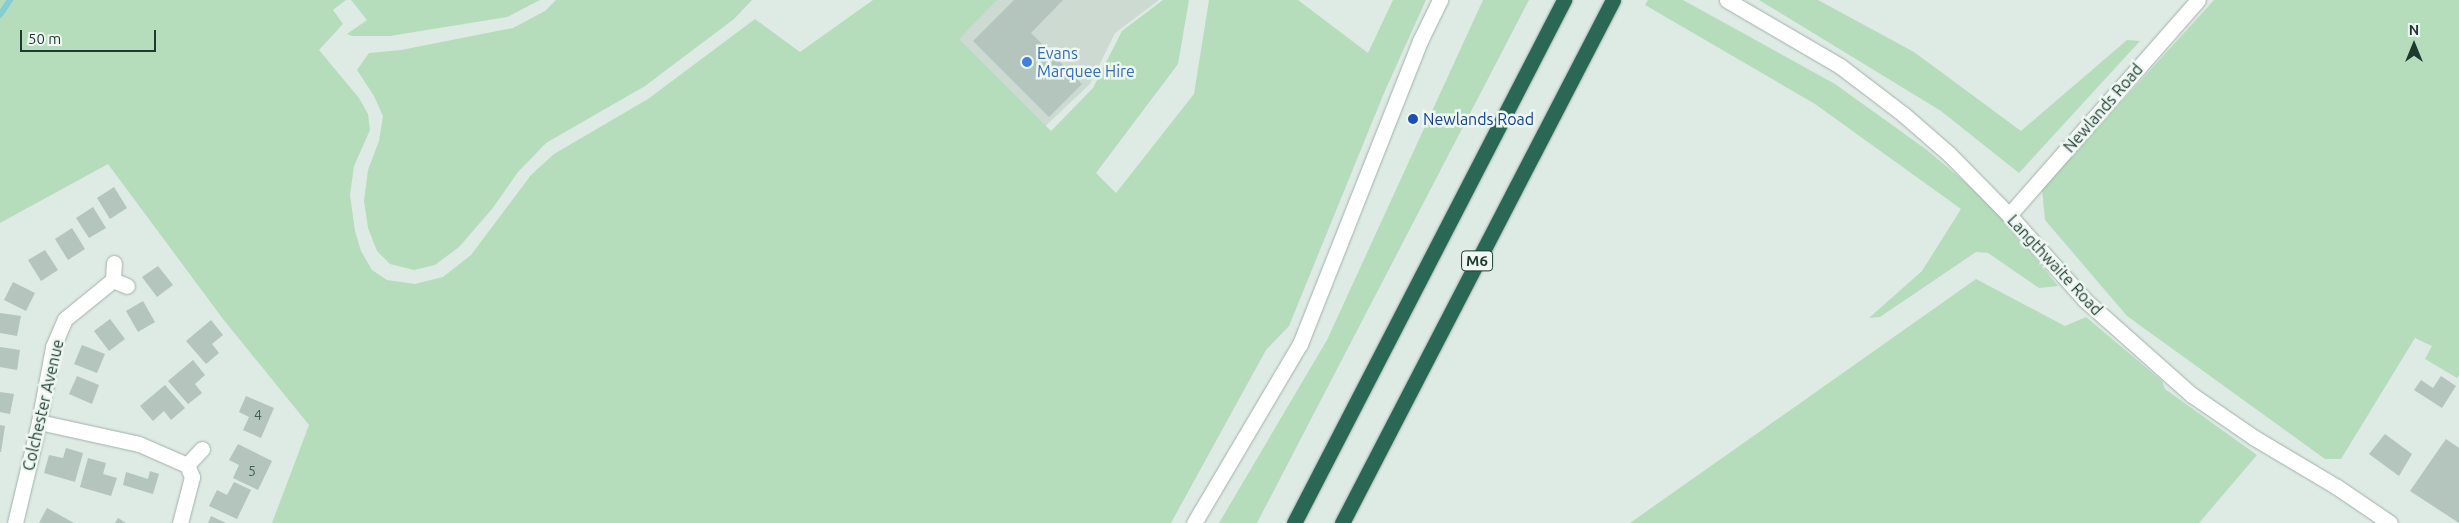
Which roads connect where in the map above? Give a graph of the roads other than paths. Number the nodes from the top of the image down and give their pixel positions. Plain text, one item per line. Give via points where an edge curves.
1 (1440, 0) edge
2 (1564, 0) edge
3 (1613, 0) edge
4 (1727, 0) edge
5 (2198, 0) edge
6 (2009, 215) junction
7 (114, 264) dead end
8 (39, 422) junction
9 (202, 450) dead end
10 (187, 465) junction
11 (15, 523) edge
12 (180, 523) edge
13 (1194, 523) edge
14 (1294, 523) edge
15 (1342, 523) edge
16 (2390, 523) edge

1 - 13 street via 1420,41 1300,344
2 - 14 highway, M6
3 - 15 highway, M6
4 - 6 street, Langthwaite Road via 1848,72 1949,154
5 - 6 street, Newlands Road
6 - 16 street, Langthwaite Road via 2086,301 2192,395
7 - 8 street, Colchester Avenue via 120,283 65,320 53,347
8 - 10 street via 139,444
8 - 11 street, Colchester Avenue
9 - 10 street
10 - 12 street via 192,477

